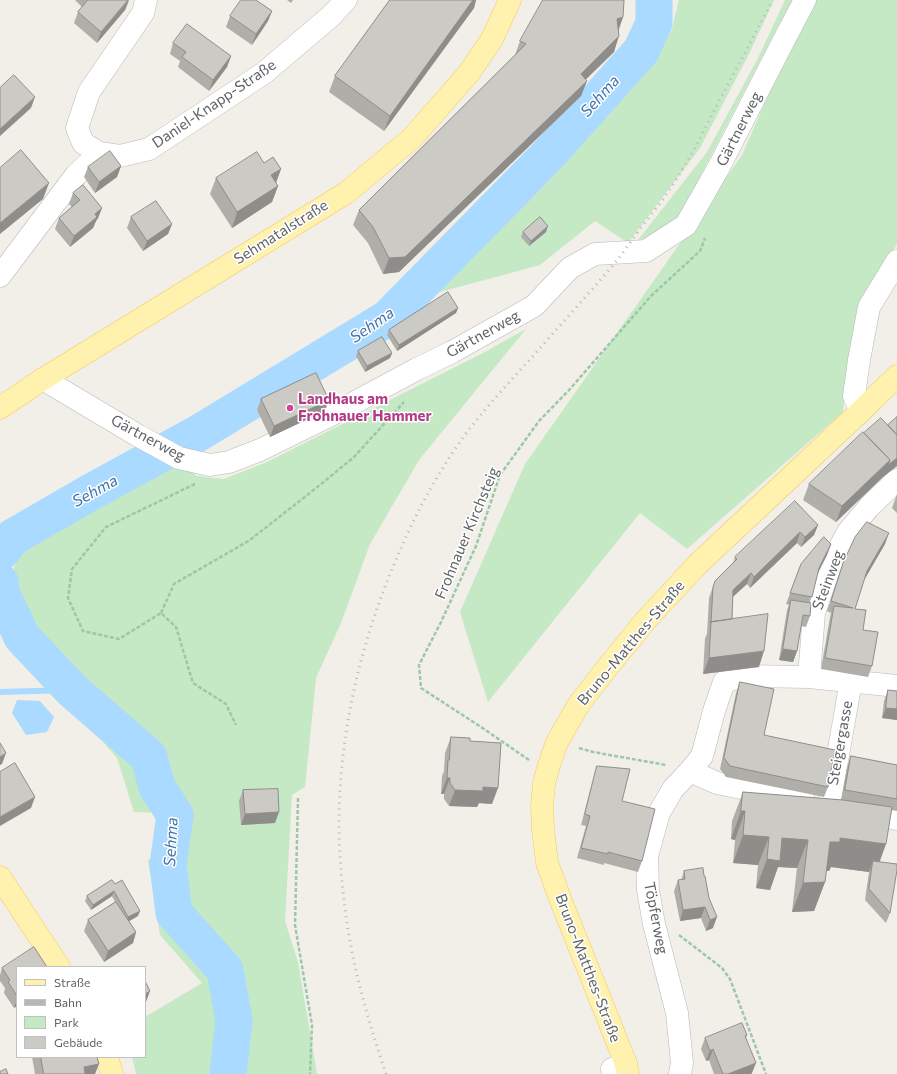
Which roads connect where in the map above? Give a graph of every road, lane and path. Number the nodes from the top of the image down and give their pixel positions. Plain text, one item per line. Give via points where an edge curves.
1 (146, 0) edge
2 (346, 0) edge
3 (510, 0) edge
4 (805, 0) edge
5 (99, 153) junction
6 (705, 237) dead end
7 (897, 260) edge
8 (0, 276) edge
9 (417, 369) junction
10 (897, 376) edge
11 (43, 380) junction
12 (0, 408) edge
13 (861, 411) junction
14 (210, 464) junction
15 (897, 480) edge
16 (161, 613) junction
17 (809, 677) junction
18 (851, 681) junction
19 (897, 686) edge
20 (236, 725) dead end
21 (593, 752) dead end
22 (696, 764) junction
23 (548, 768) junction
24 (298, 798) dead end
25 (829, 806) junction
26 (897, 820) edge
27 (0, 877) edge
28 (654, 924) junction
29 (58, 966) edge
30 (107, 1058) edge
31 (622, 1069) edge
32 (112, 1074) edge
33 (310, 1074) edge
34 (680, 1074) edge
35 (766, 1074) edge

1 - 5 street, Daniel-Knapp-Straße via 143,13 89,92 77,128 83,143
2 - 5 street, Daniel-Knapp-Straße via 264,73 149,149 120,156
3 - 11 main road, Sehmatalstraße via 492,39 469,73 412,138 352,188
4 - 9 street, Gärtnerweg via 720,165 686,225 646,251 595,254 570,268 534,306
5 - 8 street via 76,175
6 - 23 path, Frohnauer Kirchsteig via 700,251 651,296 539,421 500,474 476,546 419,665 421,688 529,760
7 - 13 street via 869,307 854,396
9 - 14 street, Gärtnerweg via 260,450 229,462
9 - 16 path via 413,391 354,457 250,540 174,584
10 - 13 main road, Bruno-Matthes-Straße
11 - 12 main road, Sehmatalstraße
11 - 14 street, Gärtnerweg via 179,458
13 - 23 main road, Bruno-Matthes-Straße via 698,564 646,620 579,704 557,742
14 - 16 path via 202,481 106,527 72,569 68,598 83,631 119,639
15 - 17 street, Steinweg via 848,532 830,566 814,613
16 - 20 path via 176,627 193,683 226,704
17 - 18 street
17 - 22 street via 743,676 724,682
18 - 19 street
18 - 25 street, Steigergasse
21 - 22 path via 678,767
22 - 25 street via 717,783
22 - 28 street, Töpferweg via 673,789 659,813 647,856 648,890
23 - 31 main road, Bruno-Matthes-Straße via 542,806 547,863
24 - 33 path via 295,925 312,1025
25 - 26 street
27 - 29 main road
28 - 34 street, Töpferweg via 677,1013 682,1063
28 - 35 path via 669,926 722,968 730,979
30 - 32 main road

